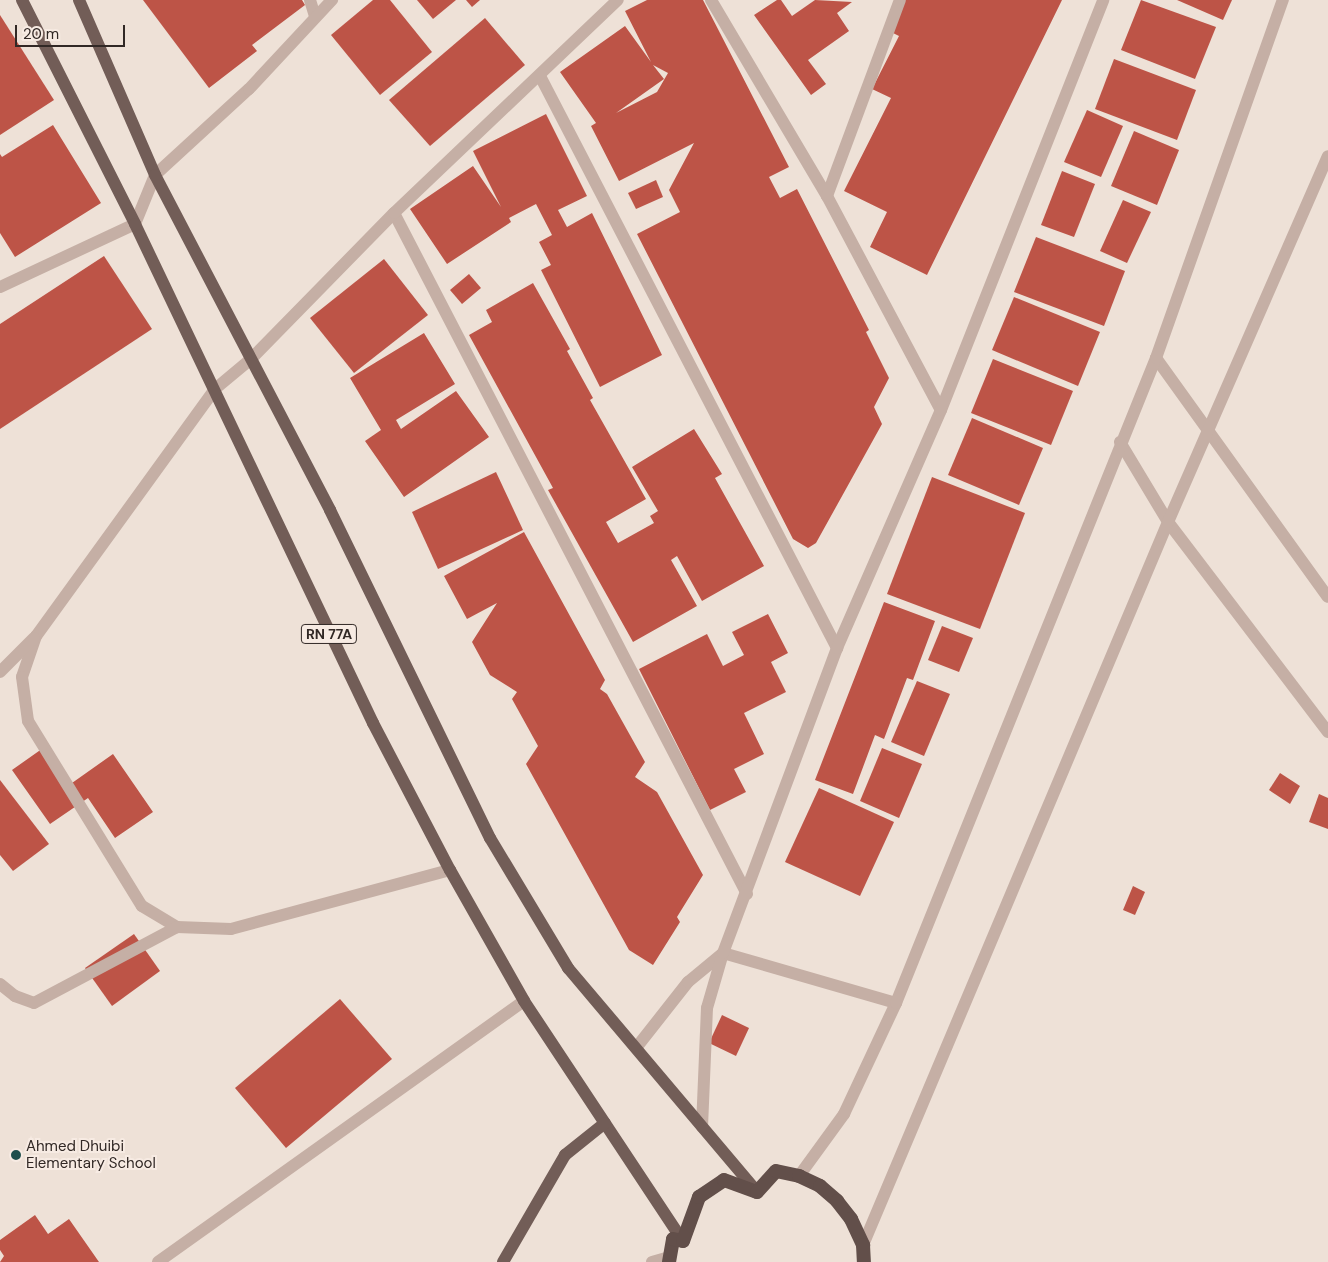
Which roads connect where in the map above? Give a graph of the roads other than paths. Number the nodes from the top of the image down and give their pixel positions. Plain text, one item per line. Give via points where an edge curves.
1 (22, 0) edge
2 (79, 0) edge
3 (310, 0) edge
4 (332, 0) edge
5 (618, 0) edge
6 (711, 0) edge
7 (900, 0) edge
8 (1104, 0) edge
9 (1283, 0) edge
10 (314, 16) junction
11 (540, 76) junction
12 (1328, 156) edge
13 (155, 176) junction
14 (827, 196) junction
15 (394, 213) junction
16 (136, 224) junction
17 (0, 287) edge
18 (251, 358) junction
19 (1156, 358) junction
20 (215, 388) junction
21 (941, 410) junction
22 (1207, 432) junction
23 (1120, 442) junction
24 (1168, 522) junction
25 (1328, 597) edge
26 (36, 636) junction
27 (837, 648) junction
28 (0, 672) edge
29 (1328, 732) edge
30 (450, 870) junction
31 (747, 894) junction
32 (177, 927) junction
33 (722, 953) junction
34 (0, 984) edge
35 (524, 1001) junction
36 (896, 1003) junction
37 (636, 1048) junction
38 (605, 1123) junction
39 (702, 1126) junction
40 (799, 1176) junction
41 (756, 1192) junction
42 (683, 1242) junction
43 (863, 1245) junction
44 (669, 1260) edge
45 (158, 1262) edge
46 (503, 1262) edge
47 (652, 1262) edge
48 (864, 1262) edge

1 - 16 main road, RN 77A
2 - 13 main road
3 - 10 street
4 - 10 street
5 - 11 street
6 - 14 street
7 - 14 street
8 - 21 street
9 - 19 street
10 - 13 street via 249,89
11 - 15 street
11 - 27 street
12 - 22 street
13 - 16 street
13 - 18 main road
14 - 21 street
15 - 18 street
15 - 31 street
16 - 17 street
16 - 20 main road, RN 77A
18 - 20 street
18 - 37 main road via 330,510 490,838 568,968
19 - 22 street
19 - 23 street
20 - 26 street
20 - 30 main road, RN 77A via 293,559
21 - 27 street
22 - 24 street
22 - 25 street
23 - 24 street
23 - 36 street
24 - 29 street
24 - 43 street
26 - 28 street
26 - 32 street via 22,677 28,722 142,906
27 - 31 street via 799,744
30 - 32 street via 231,929
30 - 35 main road, RN 77A
31 - 33 street
32 - 34 street via 34,1003 15,996
33 - 36 street
33 - 37 street via 688,982
33 - 39 street via 706,1008
35 - 38 main road, RN 77A
35 - 45 street
36 - 40 street via 844,1114
37 - 39 main road
38 - 42 main road, RN 77A
38 - 46 main road via 565,1155
39 - 41 main road
40 - 41 highway via 776,1171
40 - 43 highway via 820,1186 837,1201 851,1219
41 - 42 highway via 724,1180 699,1197
42 - 44 highway via 673,1239
43 - 48 highway
44 - 47 street

